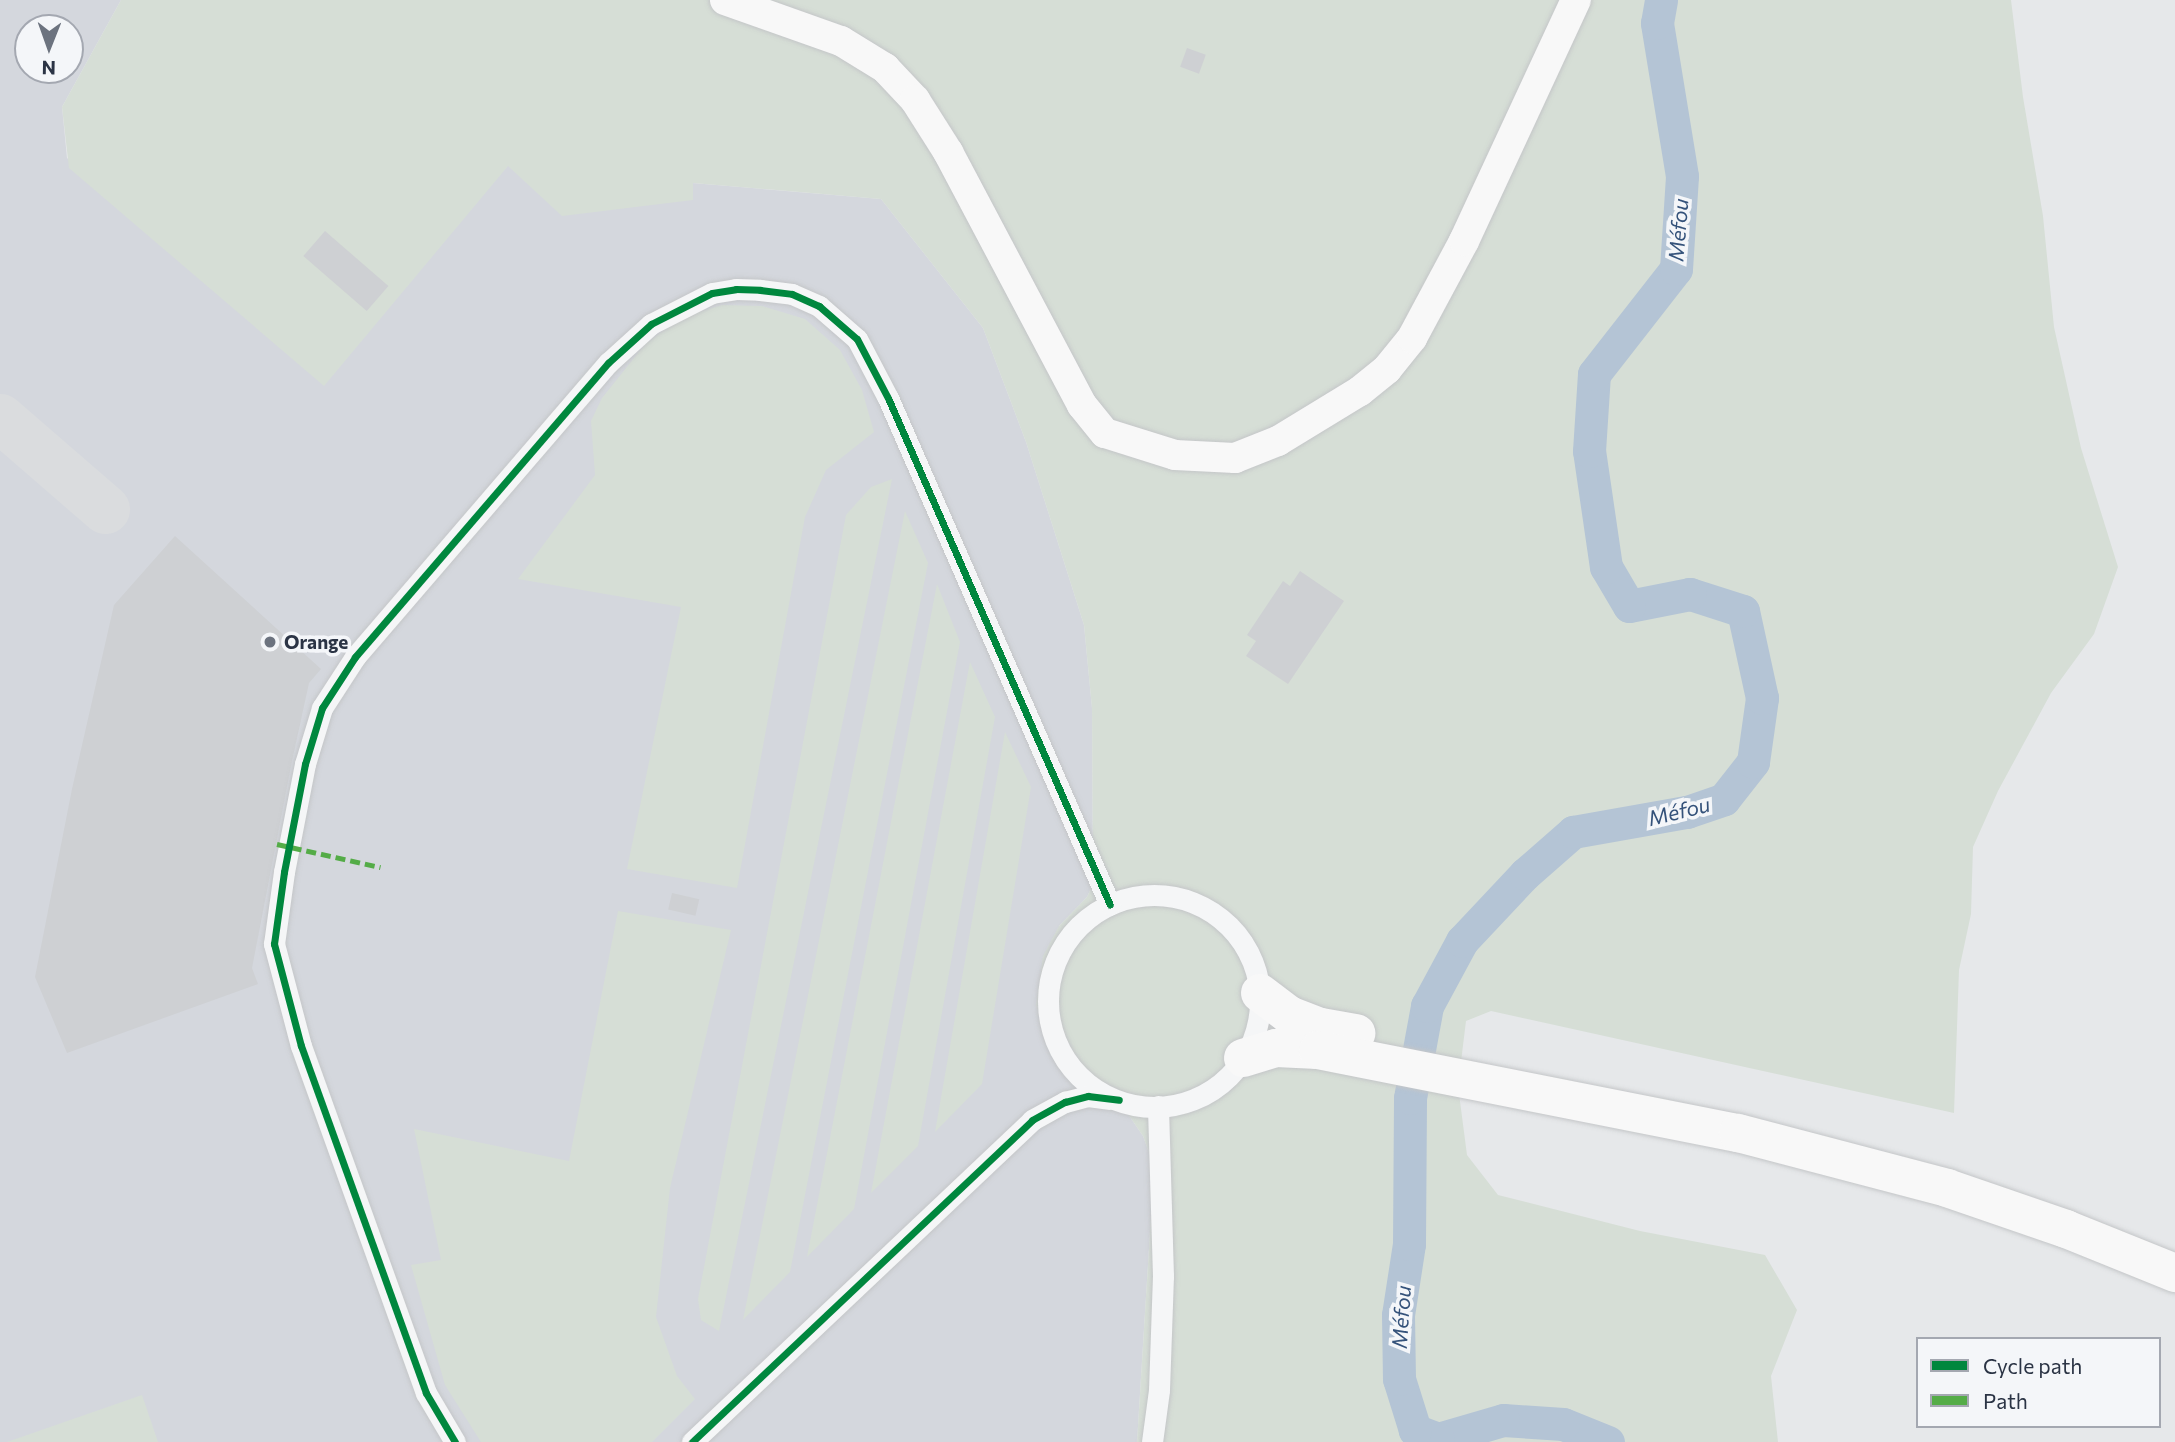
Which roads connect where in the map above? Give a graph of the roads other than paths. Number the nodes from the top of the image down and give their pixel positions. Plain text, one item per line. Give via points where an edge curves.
1 (725, 0) edge
2 (1576, 0) edge
3 (1110, 905) junction
4 (1260, 993) junction
5 (1319, 1039) junction
6 (1243, 1058) junction
7 (1534, 1079) junction
8 (1119, 1100) junction
9 (1158, 1106) junction
10 (2175, 1252) edge
11 (2175, 1273) edge
12 (455, 1442) edge
13 (692, 1442) edge
14 (1153, 1442) edge

1 - 2 main road via 841,41 885,68 915,100 948,152 1082,405 1105,433 1175,455 1235,458 1278,441 1360,391 1387,369 1412,338 1464,241
3 - 4 street via 1159,895 1189,901 1216,915 1238,936 1253,963
3 - 8 street via 1085,920 1061,948 1047,1002 1054,1038 1073,1070
3 - 12 street via 888,398 857,339 819,306 792,294 760,290 712,293 651,324 608,363 355,657 322,708 305,764 284,872 274,944 301,1046 426,1393
4 - 5 highway
4 - 6 street via 1256,1027
5 - 6 highway
5 - 7 highway
6 - 9 street via 1206,1092
7 - 10 highway via 1801,1122 2004,1182
7 - 11 highway via 1947,1188
8 - 9 street
8 - 13 street via 1088,1096 1065,1102 1032,1120
9 - 14 street via 1163,1276

